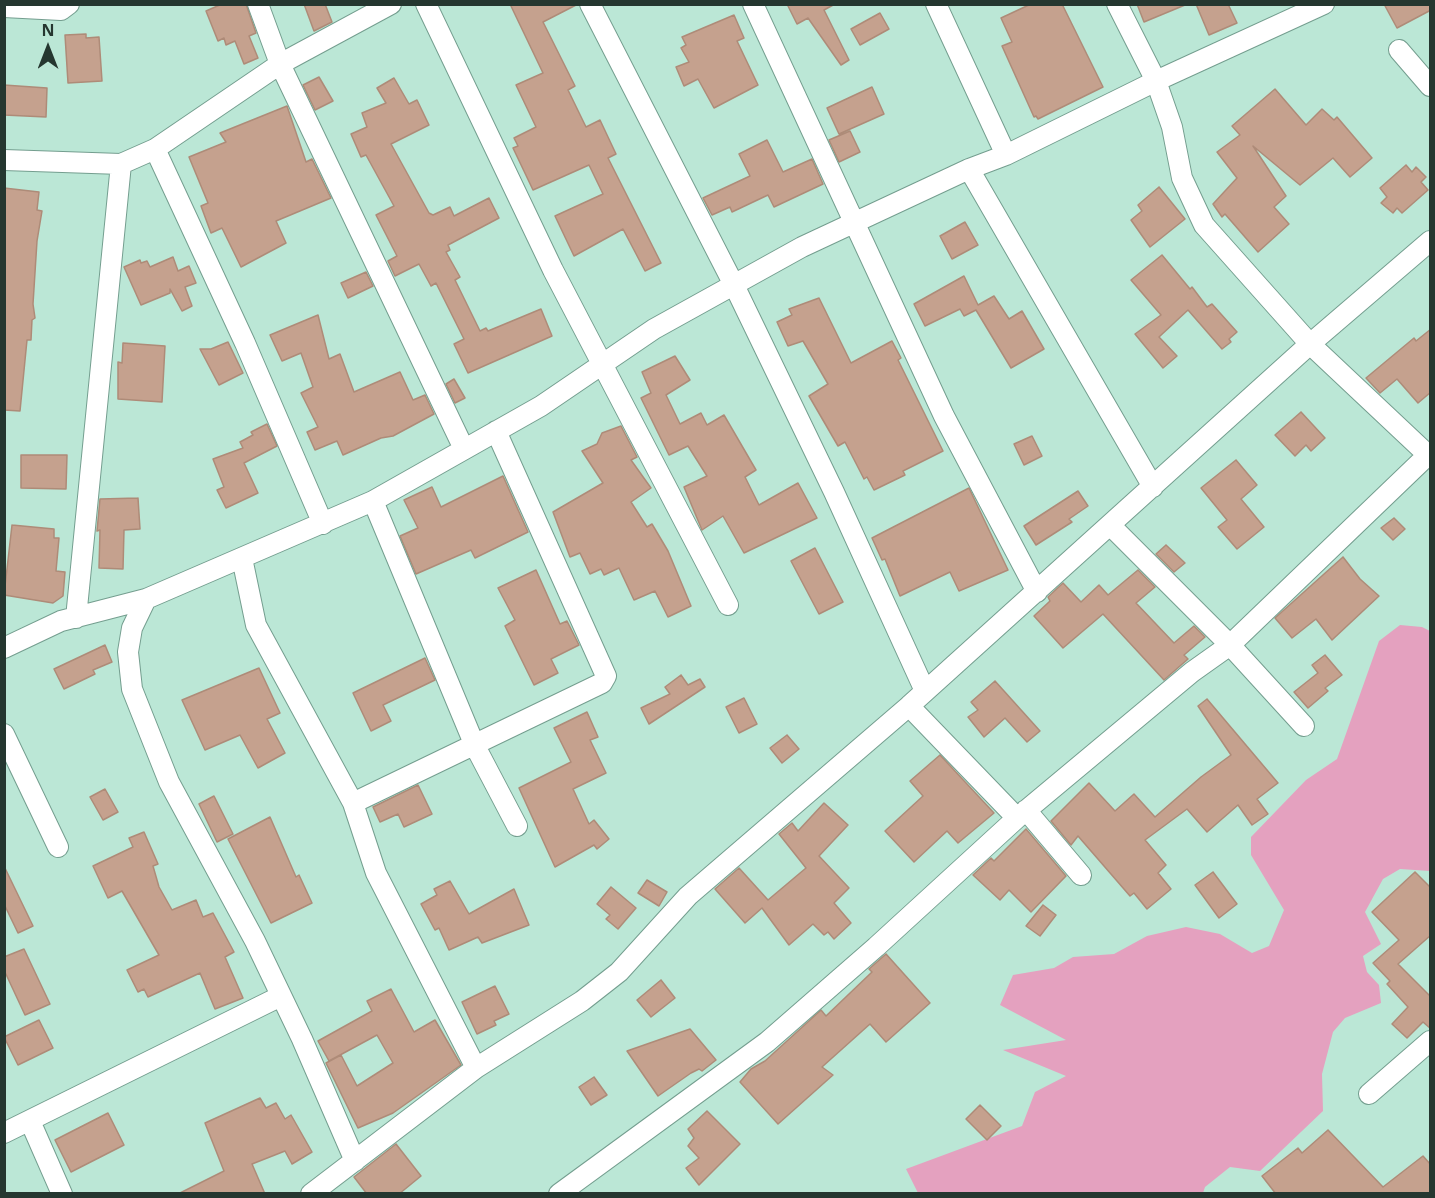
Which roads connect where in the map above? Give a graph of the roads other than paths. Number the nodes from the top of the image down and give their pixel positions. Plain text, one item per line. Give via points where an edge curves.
1 (69, 4) edge
2 (258, 4) edge
3 (391, 4) edge
4 (426, 4) edge
5 (590, 4) edge
6 (753, 4) edge
7 (936, 4) edge
8 (1117, 4) edge
9 (1324, 4) edge
10 (4, 7) edge
11 (1288, 12) edge
12 (1399, 50) dead end
13 (280, 64) junction
14 (1156, 81) junction
15 (1431, 86) edge
16 (155, 149) junction
17 (1006, 155) junction
18 (4, 160) edge
19 (121, 164) junction
20 (969, 169) junction
21 (856, 222) junction
22 (1431, 241) edge
23 (734, 285) junction
24 (1310, 344) junction
25 (603, 364) junction
26 (496, 431) junction
27 (464, 449) junction
28 (1430, 454) edge
29 (1153, 488) junction
30 (373, 501) junction
31 (323, 524) junction
32 (1112, 526) junction
33 (242, 558) junction
34 (1037, 592) junction
35 (146, 599) junction
36 (728, 605) dead end
37 (76, 618) junction
38 (1230, 645) junction
39 (4, 648) edge
40 (925, 691) junction
41 (909, 706) junction
42 (1304, 726) dead end
43 (4, 734) edge
44 (475, 746) junction
45 (352, 803) junction
46 (1022, 814) junction
47 (517, 826) dead end
48 (58, 847) dead end
49 (1081, 875) dead end
50 (281, 996) junction
51 (1431, 1041) edge
52 (476, 1068) junction
53 (1369, 1094) dead end
54 (30, 1121) junction
55 (4, 1133) edge
56 (355, 1161) junction
57 (62, 1194) edge
58 (310, 1194) edge
59 (559, 1194) edge

1 - 10 street via 61,10
2 - 13 street
3 - 13 street
4 - 25 street via 553,270
5 - 23 street
6 - 21 street
7 - 17 street
8 - 14 street
9 - 11 street
11 - 14 street
12 - 15 street
13 - 16 street
13 - 27 street
14 - 17 street
14 - 24 street via 1173,127 1182,177 1204,225
16 - 19 street
16 - 31 street
17 - 20 street
18 - 19 street
19 - 37 street
20 - 21 street
20 - 29 street
21 - 23 street
21 - 34 street via 944,416
22 - 24 street
23 - 25 street via 654,329
23 - 40 street
24 - 28 street
24 - 29 street
25 - 26 street
25 - 36 street
26 - 27 street
26 - 44 street via 606,676 602,683
27 - 30 street
28 - 38 street
29 - 32 street
30 - 31 street
30 - 44 street
31 - 33 street
32 - 34 street
32 - 38 street
33 - 35 street
33 - 45 street via 256,625
34 - 40 street
35 - 37 street
35 - 50 street via 132,628 128,652 132,689 169,782
37 - 39 street
38 - 42 street
38 - 46 street via 1192,672
40 - 41 street
41 - 46 street
41 - 52 street via 688,896 619,972 582,1001
43 - 48 street
44 - 45 street
44 - 47 street
45 - 52 street via 376,873
46 - 49 street
46 - 59 street via 767,1042
50 - 54 street
50 - 56 street
51 - 53 street
52 - 56 street
54 - 55 street
54 - 57 street
56 - 58 street

